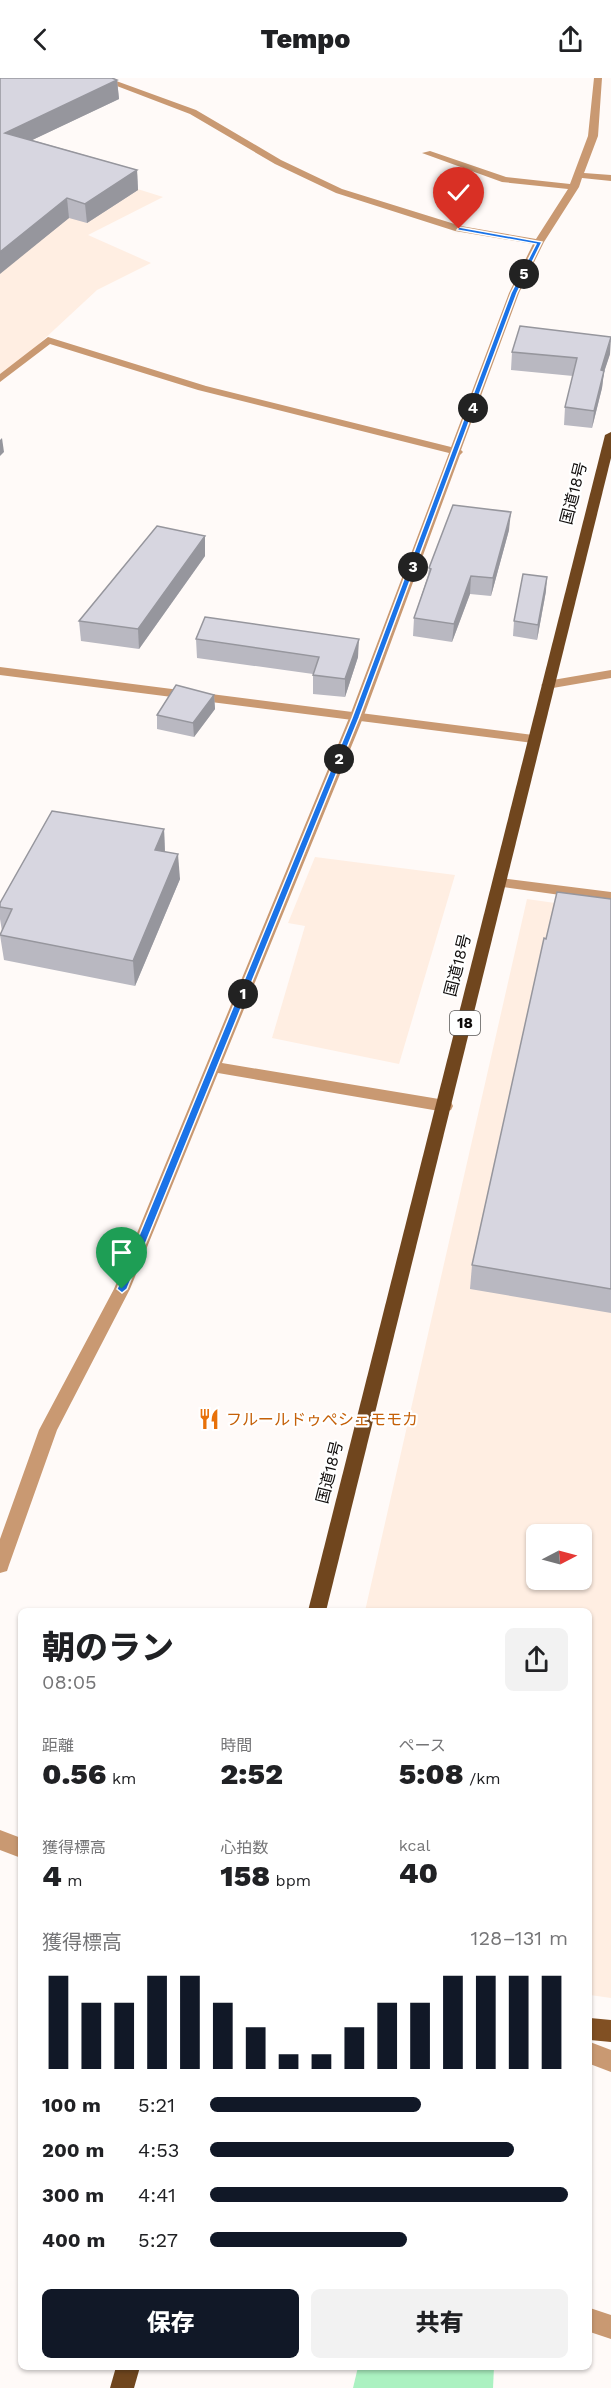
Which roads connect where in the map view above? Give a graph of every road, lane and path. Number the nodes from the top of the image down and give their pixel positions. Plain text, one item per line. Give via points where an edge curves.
1 (100, 78) edge
2 (598, 78) edge
3 (427, 153) dead end
4 (578, 175) junction
5 (611, 178) edge
6 (574, 187) junction
7 (539, 242) junction
8 (0, 379) edge
9 (611, 435) edge
10 (456, 453) junction
11 (0, 671) edge
12 (611, 674) edge
13 (547, 685) junction
14 (356, 718) junction
15 (533, 739) junction
16 (501, 883) junction
17 (611, 897) edge
18 (213, 1066) junction
19 (444, 1106) junction
20 (0, 1564) edge
21 (318, 1608) edge
22 (0, 1840) edge
23 (18, 1847) edge
24 (592, 2029) edge
25 (611, 2031) edge
26 (592, 2054) edge
27 (611, 2061) edge
28 (592, 2321) edge
29 (611, 2327) edge
30 (127, 2370) edge
31 (122, 2388) edge

1 - 7 street via 193,112 278,162 339,192 459,229
2 - 4 street via 593,136
3 - 6 street via 505,180
4 - 5 street
4 - 6 street
6 - 7 street
7 - 10 street via 514,293
8 - 10 street via 48,340 202,388
9 - 13 highway, 国道18号 / 18
10 - 14 street
11 - 14 street
12 - 13 street
13 - 15 highway, 国道18号 / 18
14 - 15 street
14 - 18 street
15 - 16 highway, 国道18号 / 18
16 - 17 street
16 - 19 highway, 国道18号 / 18
18 - 19 street
18 - 20 street via 122,1289 48,1430
19 - 21 highway, 国道18号 / 18
22 - 23 street
24 - 25 main road
26 - 27 street
28 - 29 street
30 - 31 highway

